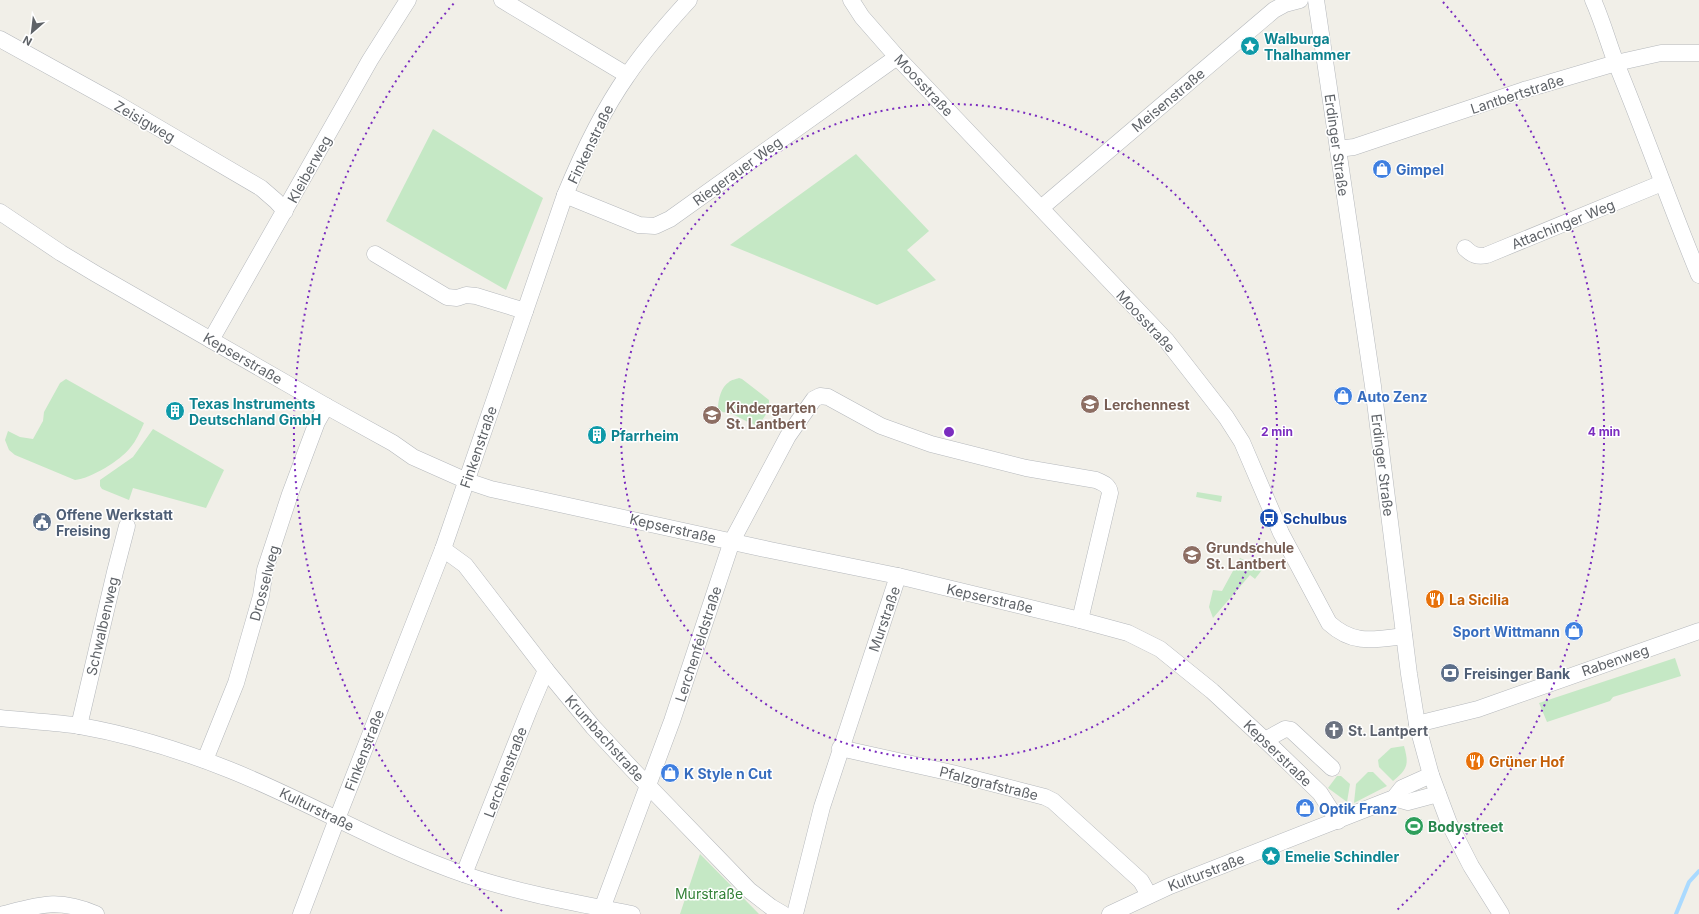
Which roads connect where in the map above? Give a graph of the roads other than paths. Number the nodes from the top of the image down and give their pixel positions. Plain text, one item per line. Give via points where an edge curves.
1 (408, 0) edge
2 (502, 0) edge
3 (689, 0) edge
4 (851, 0) edge
5 (1300, 0) edge
6 (1316, 0) edge
7 (1593, 0) edge
8 (0, 39) edge
9 (1699, 54) edge
10 (897, 57) junction
11 (1616, 63) junction
12 (627, 75) junction
13 (1338, 149) junction
14 (1662, 183) junction
15 (565, 195) junction
16 (1041, 208) junction
17 (285, 211) junction
18 (0, 212) edge
19 (1465, 248) dead end
20 (375, 254) dead end
21 (1699, 275) edge
22 (524, 311) junction
23 (211, 340) junction
24 (326, 406) junction
25 (467, 481) junction
26 (127, 526) dead end
27 (732, 541) junction
28 (443, 549) junction
29 (898, 576) junction
30 (1080, 620) junction
31 (1699, 631) edge
32 (1404, 636) junction
33 (546, 670) junction
34 (0, 718) edge
35 (1417, 724) junction
36 (79, 726) junction
37 (1266, 740) junction
38 (840, 748) junction
39 (205, 760) junction
40 (1332, 768) dead end
41 (1431, 775) junction
42 (649, 786) junction
43 (1438, 794) junction
44 (1394, 798) junction
45 (337, 819) junction
46 (1338, 821) junction
47 (464, 874) junction
48 (1149, 895) junction
49 (601, 911) edge
50 (4, 914) edge
51 (96, 914) edge
52 (301, 914) edge
53 (632, 914) edge
54 (783, 914) edge
55 (795, 914) edge
56 (1110, 914) edge
57 (1501, 914) edge

1 - 17 street, Kleiberweg via 370,60
2 - 12 street
3 - 12 street, Finkenstraße
4 - 10 street, Moosstraße via 862,17
5 - 16 street, Meisenstraße via 1274,10
6 - 13 street, Erdinger Straße
7 - 11 street
8 - 17 street, Zeisigweg via 261,188
9 - 11 street, Lantbertstraße via 1661,53
10 - 15 street, Riegerauer Weg via 670,220 659,225 639,225
10 - 16 street, Moosstraße
11 - 13 street, Lantbertstraße
11 - 14 street
12 - 15 street, Finkenstraße via 586,146
13 - 32 street, Erdinger Straße via 1373,386
14 - 19 street, Attachinger Weg via 1487,255 1478,256
14 - 21 street
15 - 22 street, Finkenstraße
16 - 32 street, Moosstraße via 1166,340 1230,422 1256,472 1281,532 1329,623 1348,637 1360,640
17 - 23 street, Kleiberweg
18 - 23 street, Kepserstraße via 67,257
20 - 22 street via 447,297 476,296
22 - 25 street, Finkenstraße
23 - 24 street, Kepserstraße
24 - 25 street, Kepserstraße via 393,442 413,457
24 - 39 street, Drosselweg via 317,422 290,494 265,570 261,596 236,683
25 - 27 street, Kepserstraße via 491,489
25 - 28 street, Finkenstraße
26 - 36 street, Schwalbenweg
27 - 29 street, Kepserstraße
27 - 30 street, Lerchenfeldstraße via 788,436 814,399 820,396 828,397 882,426 931,444 1026,468 1106,484 1110,493
27 - 42 street, Lerchenfeldstraße
28 - 33 street, Krumbachstraße via 465,565
28 - 45 street, Finkenstraße
29 - 30 street, Kepserstraße
29 - 38 street, Murstraße
30 - 37 street, Kepserstraße via 1128,633 1160,650 1212,691
31 - 35 street, Rabenweg via 1478,708
32 - 35 street, Erdinger Straße
33 - 42 street, Krumbachstraße via 593,727
33 - 47 street, Lerchenstraße
34 - 36 street, Kulturstraße
35 - 41 street, Erdinger Straße
36 - 39 street, Kulturstraße via 133,737
37 - 40 street via 1285,729 1291,730
37 - 46 street, Kepserstraße via 1320,793
38 - 48 street, Pfalzgrafstraße via 1045,797 1141,881
38 - 55 street, Murstraße
39 - 45 street, Kulturstraße via 275,789
41 - 43 street, Erdinger Straße
41 - 44 street, Kulturstraße via 1402,788
42 - 49 street, Lerchenfeldstraße
42 - 54 street, Krumbachstraße via 749,890
43 - 44 street via 1408,802
43 - 57 street, Erdinger Straße via 1449,823 1471,866
44 - 46 street, Kulturstraße
45 - 47 street, Kulturstraße
45 - 52 street, Finkenstraße
46 - 48 street, Kulturstraße
47 - 49 street, Kulturstraße
48 - 56 street, Kulturstraße
49 - 53 street, Kulturstraße
50 - 51 street via 52,903

